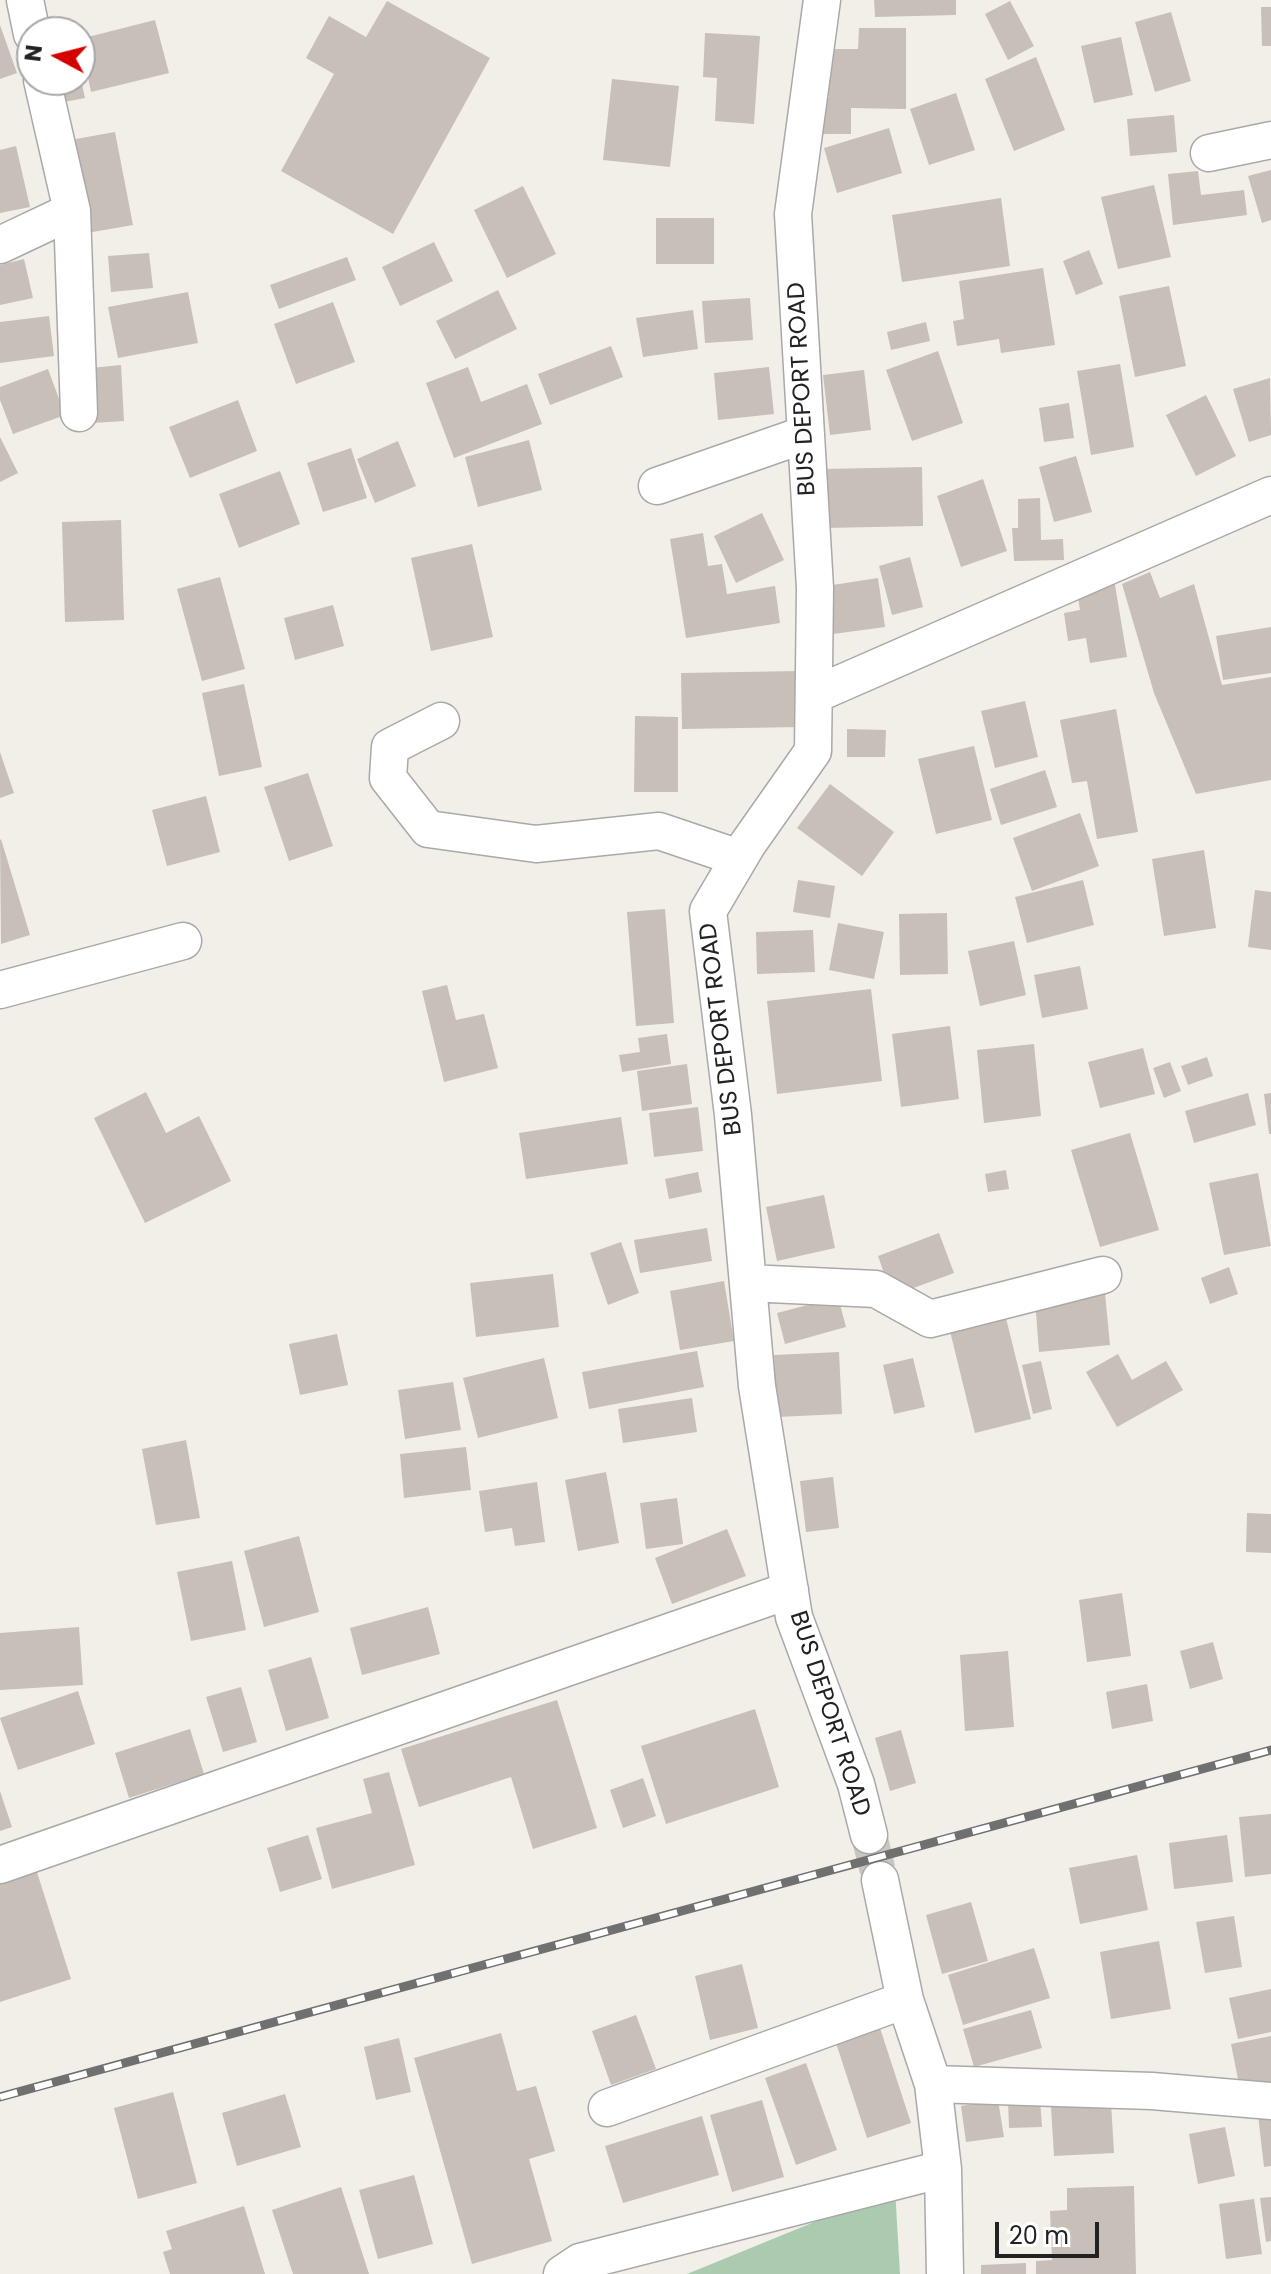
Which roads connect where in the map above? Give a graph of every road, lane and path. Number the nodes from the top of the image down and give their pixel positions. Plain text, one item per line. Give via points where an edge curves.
1 (822, 0) edge
2 (46, 96) edge
3 (1271, 140) edge
4 (1209, 153) dead end
5 (72, 211) junction
6 (0, 245) edge
7 (79, 413) dead end
8 (806, 434) junction
9 (657, 486) dead end
10 (1271, 495) edge
11 (814, 695) junction
12 (441, 721) dead end
13 (739, 858) junction
14 (183, 941) dead end
15 (0, 990) edge
16 (1103, 1275) dead end
17 (748, 1283) junction
18 (790, 1590) junction
19 (869, 1835) tunnel mouth
20 (0, 1865) edge
21 (880, 1880) tunnel mouth
22 (905, 2000) junction
23 (933, 2084) junction
24 (1271, 2101) edge
25 (607, 2108) dead end
26 (943, 2169) junction
27 (562, 2274) edge
28 (945, 2274) edge

1 - 8 street, BUS DEPORT ROAD via 793,214
2 - 5 street
3 - 4 street
5 - 6 street
5 - 7 street
8 - 9 street
8 - 11 street, BUS DEPORT ROAD via 815,588
10 - 11 street
11 - 13 street, BUS DEPORT ROAD via 813,751
12 - 13 street via 390,747 388,778 428,829 536,844 659,831
13 - 17 street, BUS DEPORT ROAD via 708,911
14 - 15 street
16 - 17 street via 930,1319 876,1289
17 - 18 street, BUS DEPORT ROAD via 757,1386
18 - 19 street, BUS DEPORT ROAD via 794,1617 856,1784
18 - 20 street
21 - 22 street
22 - 23 street
22 - 25 street
23 - 24 street via 1152,2091
23 - 26 street
26 - 27 street via 580,2262
26 - 28 street

